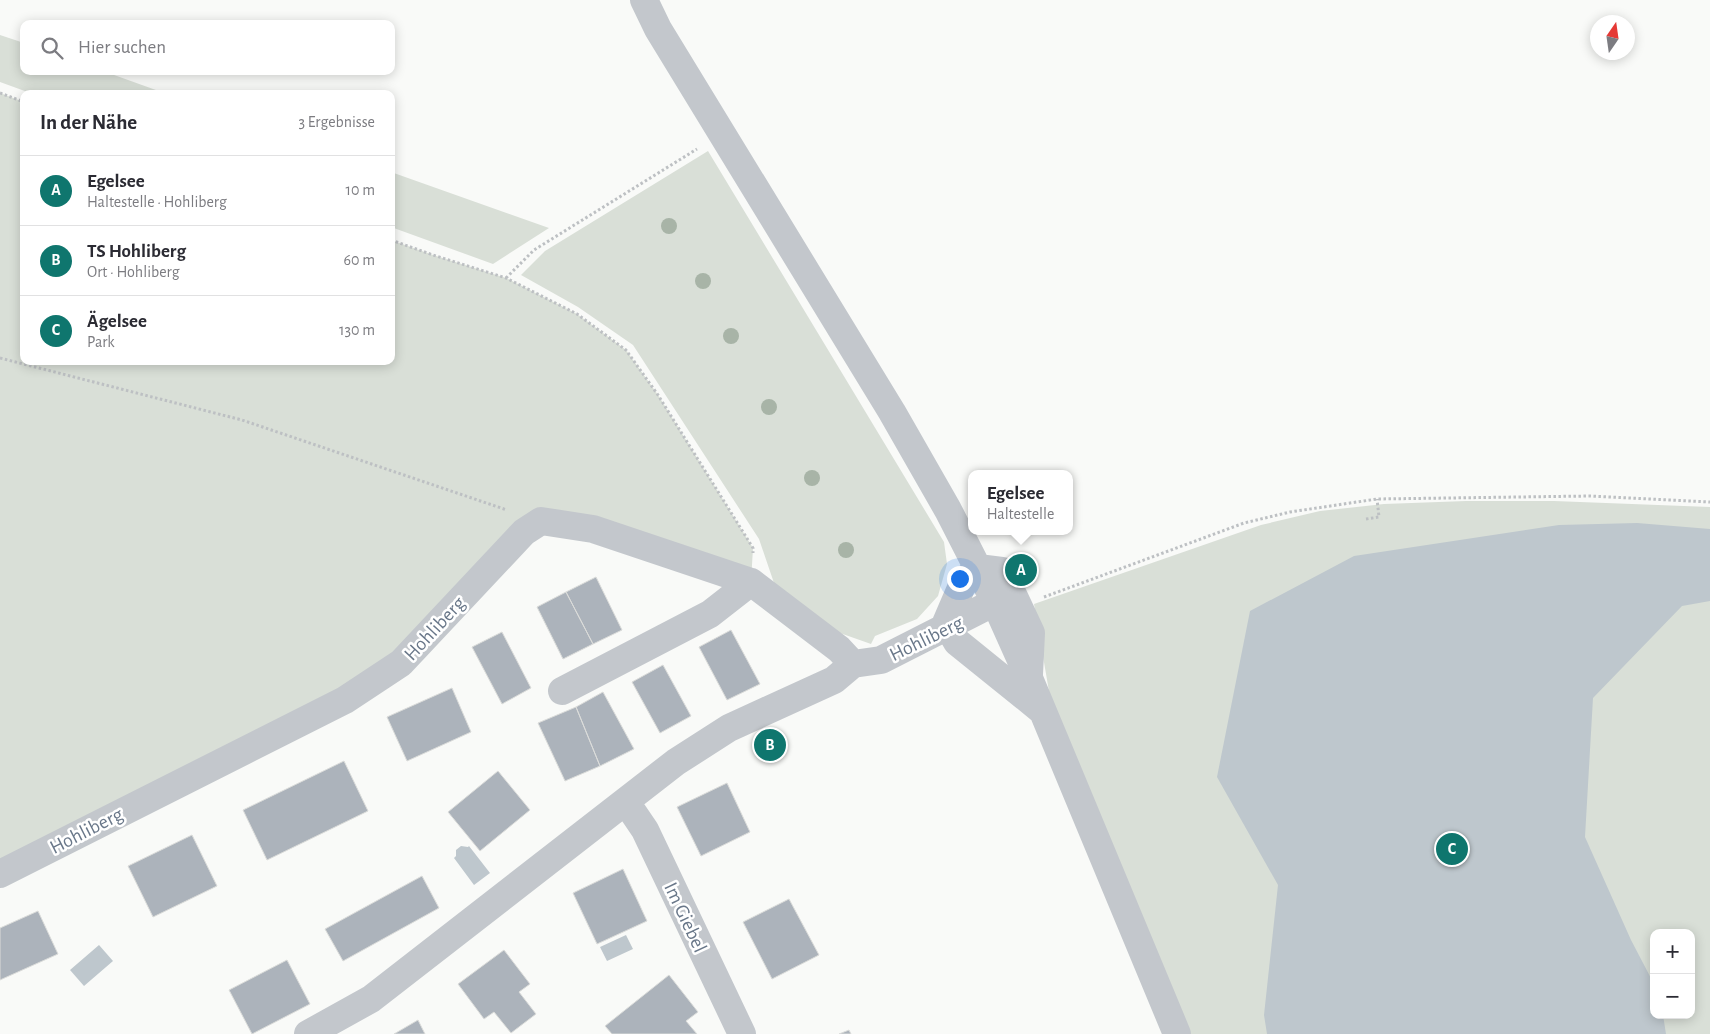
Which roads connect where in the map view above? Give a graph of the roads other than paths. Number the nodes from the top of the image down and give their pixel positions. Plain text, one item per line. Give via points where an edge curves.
1 (644, 0) edge
2 (978, 568) junction
3 (750, 582) junction
4 (1005, 601) junction
5 (948, 627) junction
6 (853, 664) junction
7 (562, 691) dead end
8 (1042, 710) junction
9 (626, 802) junction
10 (0, 874) edge
11 (308, 1034) edge
12 (742, 1034) edge
13 (1177, 1034) edge

1 - 2 street via 658,29 892,412
2 - 4 street
2 - 5 street via 964,581 946,624
3 - 6 street via 839,649
3 - 7 street via 710,614
3 - 10 street, Hohliberg via 593,529 541,522 524,532 401,663 353,694
4 - 5 street, Hohliberg
4 - 8 street
5 - 6 street, Hohliberg via 881,660
5 - 8 street via 957,642
6 - 9 street via 834,680 729,728 676,762
8 - 13 street
9 - 11 street via 371,999
9 - 12 street, Im Giebel via 645,830

